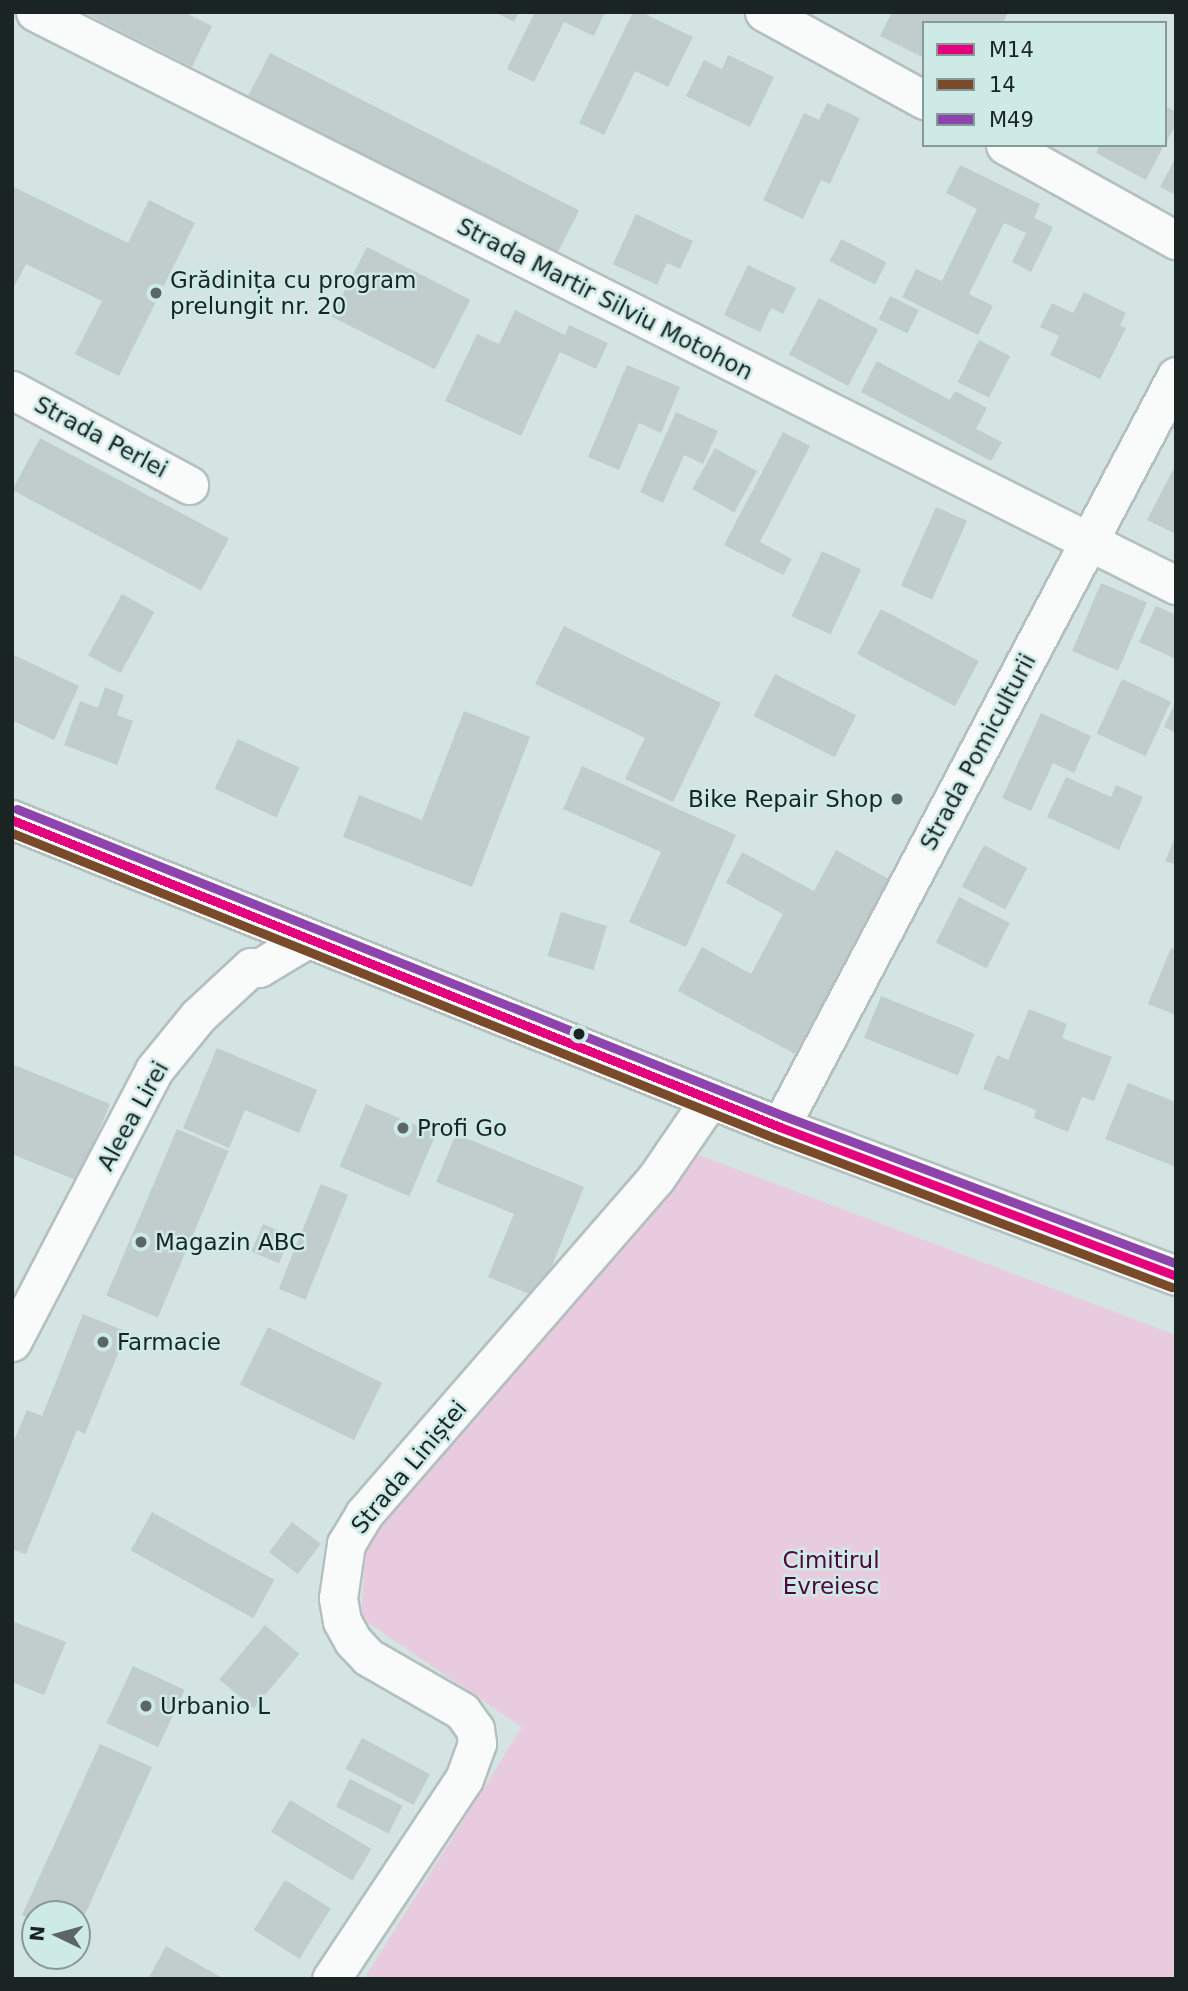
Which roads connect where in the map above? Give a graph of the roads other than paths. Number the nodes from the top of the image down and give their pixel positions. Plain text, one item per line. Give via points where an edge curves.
1 (35, 12) edge
2 (764, 12) edge
3 (821, 26) edge
4 (922, 99) edge
5 (1009, 147) edge
6 (1176, 240) edge
7 (1176, 376) edge
8 (12, 390) edge
9 (189, 485) dead end
10 (1088, 542) junction
11 (1176, 585) edge
12 (12, 820) edge
13 (307, 939) junction
14 (710, 1099) junction
15 (780, 1127) junction
16 (1176, 1276) edge
17 (12, 1342) edge
18 (331, 1979) edge

1 - 10 street, Strada Martir Silviu Motohon
2 - 3 street
3 - 4 street
5 - 6 street
7 - 10 street, Strada Pomiculturii
8 - 9 street, Strada Perlei
10 - 11 street, Strada Martir Silviu Motohon
10 - 15 street, Strada Pomiculturii
12 - 13 main road
13 - 14 main road
13 - 17 street, Aleea Lirei via 259,968 251,967 198,1016 154,1070
14 - 15 main road
14 - 18 street, Strada Liniștei via 656,1178 364,1514 346,1544 338,1598 342,1621 353,1641 368,1657 462,1710 475,1729 477,1743 464,1779
15 - 16 main road

